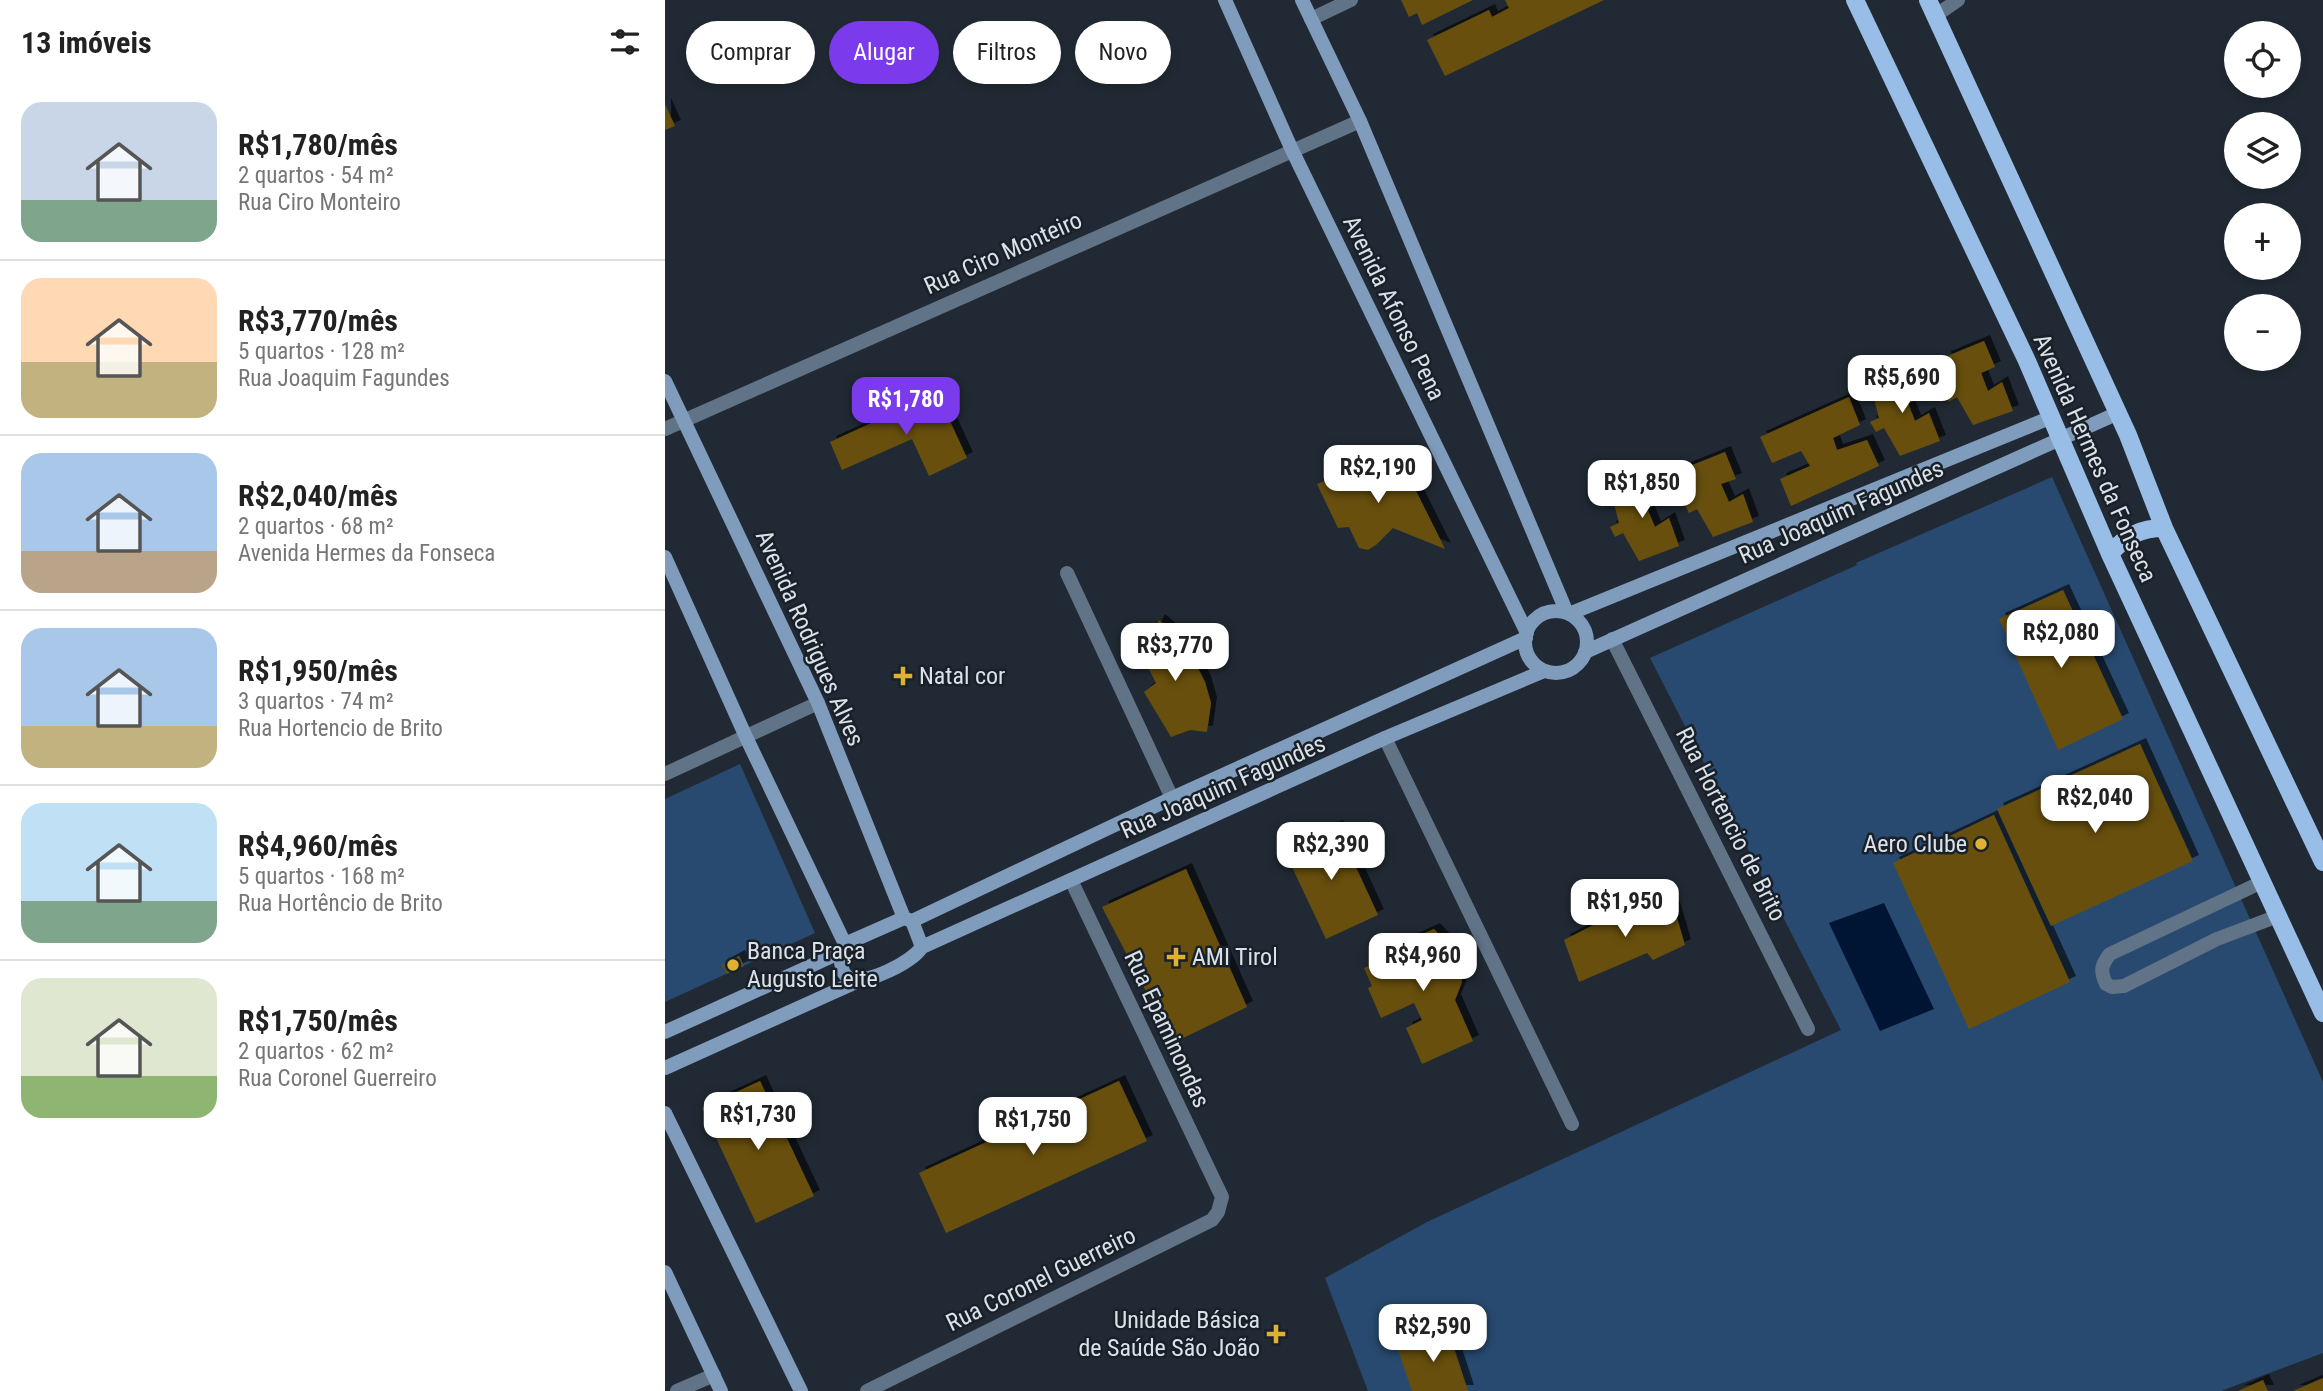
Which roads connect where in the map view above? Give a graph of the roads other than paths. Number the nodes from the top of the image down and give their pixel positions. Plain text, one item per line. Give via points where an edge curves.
1 (1225, 0) edge
2 (1302, 0) edge
3 (1351, 0) edge
4 (1854, 0) edge
5 (1958, 0) edge
6 (1932, 8) edge
7 (1311, 19) junction
8 (1360, 121) junction
9 (1292, 150) junction
10 (665, 381) edge
11 (2116, 414) junction
12 (2052, 416) junction
13 (683, 421) junction
14 (665, 429) edge
15 (2061, 438) junction
16 (2164, 528) junction
17 (2110, 554) junction
18 (665, 557) edge
19 (1067, 573) dead end
20 (1568, 614) junction
21 (1526, 636) junction
22 (1612, 639) junction
23 (1585, 652) junction
24 (1544, 671) junction
25 (818, 703) junction
26 (746, 737) junction
27 (1385, 738) junction
28 (665, 774) edge
29 (1172, 798) junction
30 (2323, 862) edge
31 (1071, 880) junction
32 (2262, 882) junction
33 (2278, 916) junction
34 (908, 920) junction
35 (922, 947) junction
36 (842, 949) junction
37 (856, 982) junction
38 (2323, 1013) edge
39 (1808, 1029) dead end
40 (665, 1032) edge
41 (665, 1068) edge
42 (665, 1113) edge
43 (1572, 1124) dead end
44 (1221, 1197) joint
45 (665, 1272) edge
46 (714, 1375) junction
47 (677, 1391) edge
48 (721, 1391) edge
49 (801, 1391) edge
50 (867, 1391) edge

1 - 9 main road, Avenida Afonso Pena
2 - 7 main road, Avenida Afonso Pena
3 - 7 street
4 - 12 main road, Avenida Hermes da Fonseca
5 - 6 street
6 - 11 main road, Avenida Hermes da Fonseca
7 - 8 main road, Avenida Afonso Pena
8 - 9 street, Rua Ciro Monteiro
8 - 20 main road, Avenida Afonso Pena
9 - 13 street, Rua Ciro Monteiro
9 - 21 main road, Avenida Afonso Pena
10 - 13 main road, Avenida Rodrigues Alves
11 - 15 main road, Rua Joaquim Fagundes
11 - 16 main road, Avenida Hermes da Fonseca
12 - 15 main road, Avenida Hermes da Fonseca
12 - 20 main road, Rua Joaquim Fagundes
13 - 14 street, Rua Ciro Monteiro
13 - 25 main road, Avenida Rodrigues Alves
15 - 17 main road, Avenida Hermes da Fonseca
15 - 22 main road, Rua Joaquim Fagundes
16 - 17 main road via 2139,531
16 - 30 main road, Avenida Hermes da Fonseca
17 - 32 main road, Avenida Hermes da Fonseca
18 - 26 main road
19 - 29 street
20 - 21 main road via 1547,613 1530,625
20 - 23 main road via 1586,634
21 - 24 main road via 1531,661
21 - 29 main road, Rua Joaquim Fagundes
22 - 23 main road, Rua Joaquim Fagundes
22 - 39 street, Rua Hortencio de Brito
23 - 24 main road via 1573,668
24 - 27 main road, Rua Joaquim Fagundes
25 - 26 street
25 - 34 main road, Avenida Rodrigues Alves
26 - 28 street
26 - 36 main road
27 - 31 main road, Rua Joaquim Fagundes
27 - 43 street
29 - 34 main road, Rua Joaquim Fagundes
31 - 35 main road, Rua Joaquim Fagundes
31 - 44 street, Rua Epaminondas
32 - 33 main road, Avenida Hermes da Fonseca
32 - 33 street via 2110,954 2101,972 2106,984 2124,986 2217,939
33 - 38 main road, Avenida Hermes da Fonseca
34 - 35 main road
34 - 36 main road, Rua Joaquim Fagundes
35 - 37 main road, Rua Joaquim Fagundes via 914,958
36 - 37 main road via 842,972
36 - 40 main road, Rua Joaquim Fagundes
37 - 41 main road, Rua Joaquim Fagundes
42 - 49 main road
44 - 50 street, Rua Coronel Guerreiro via 1212,1220
45 - 46 main road
46 - 47 street
46 - 48 main road

